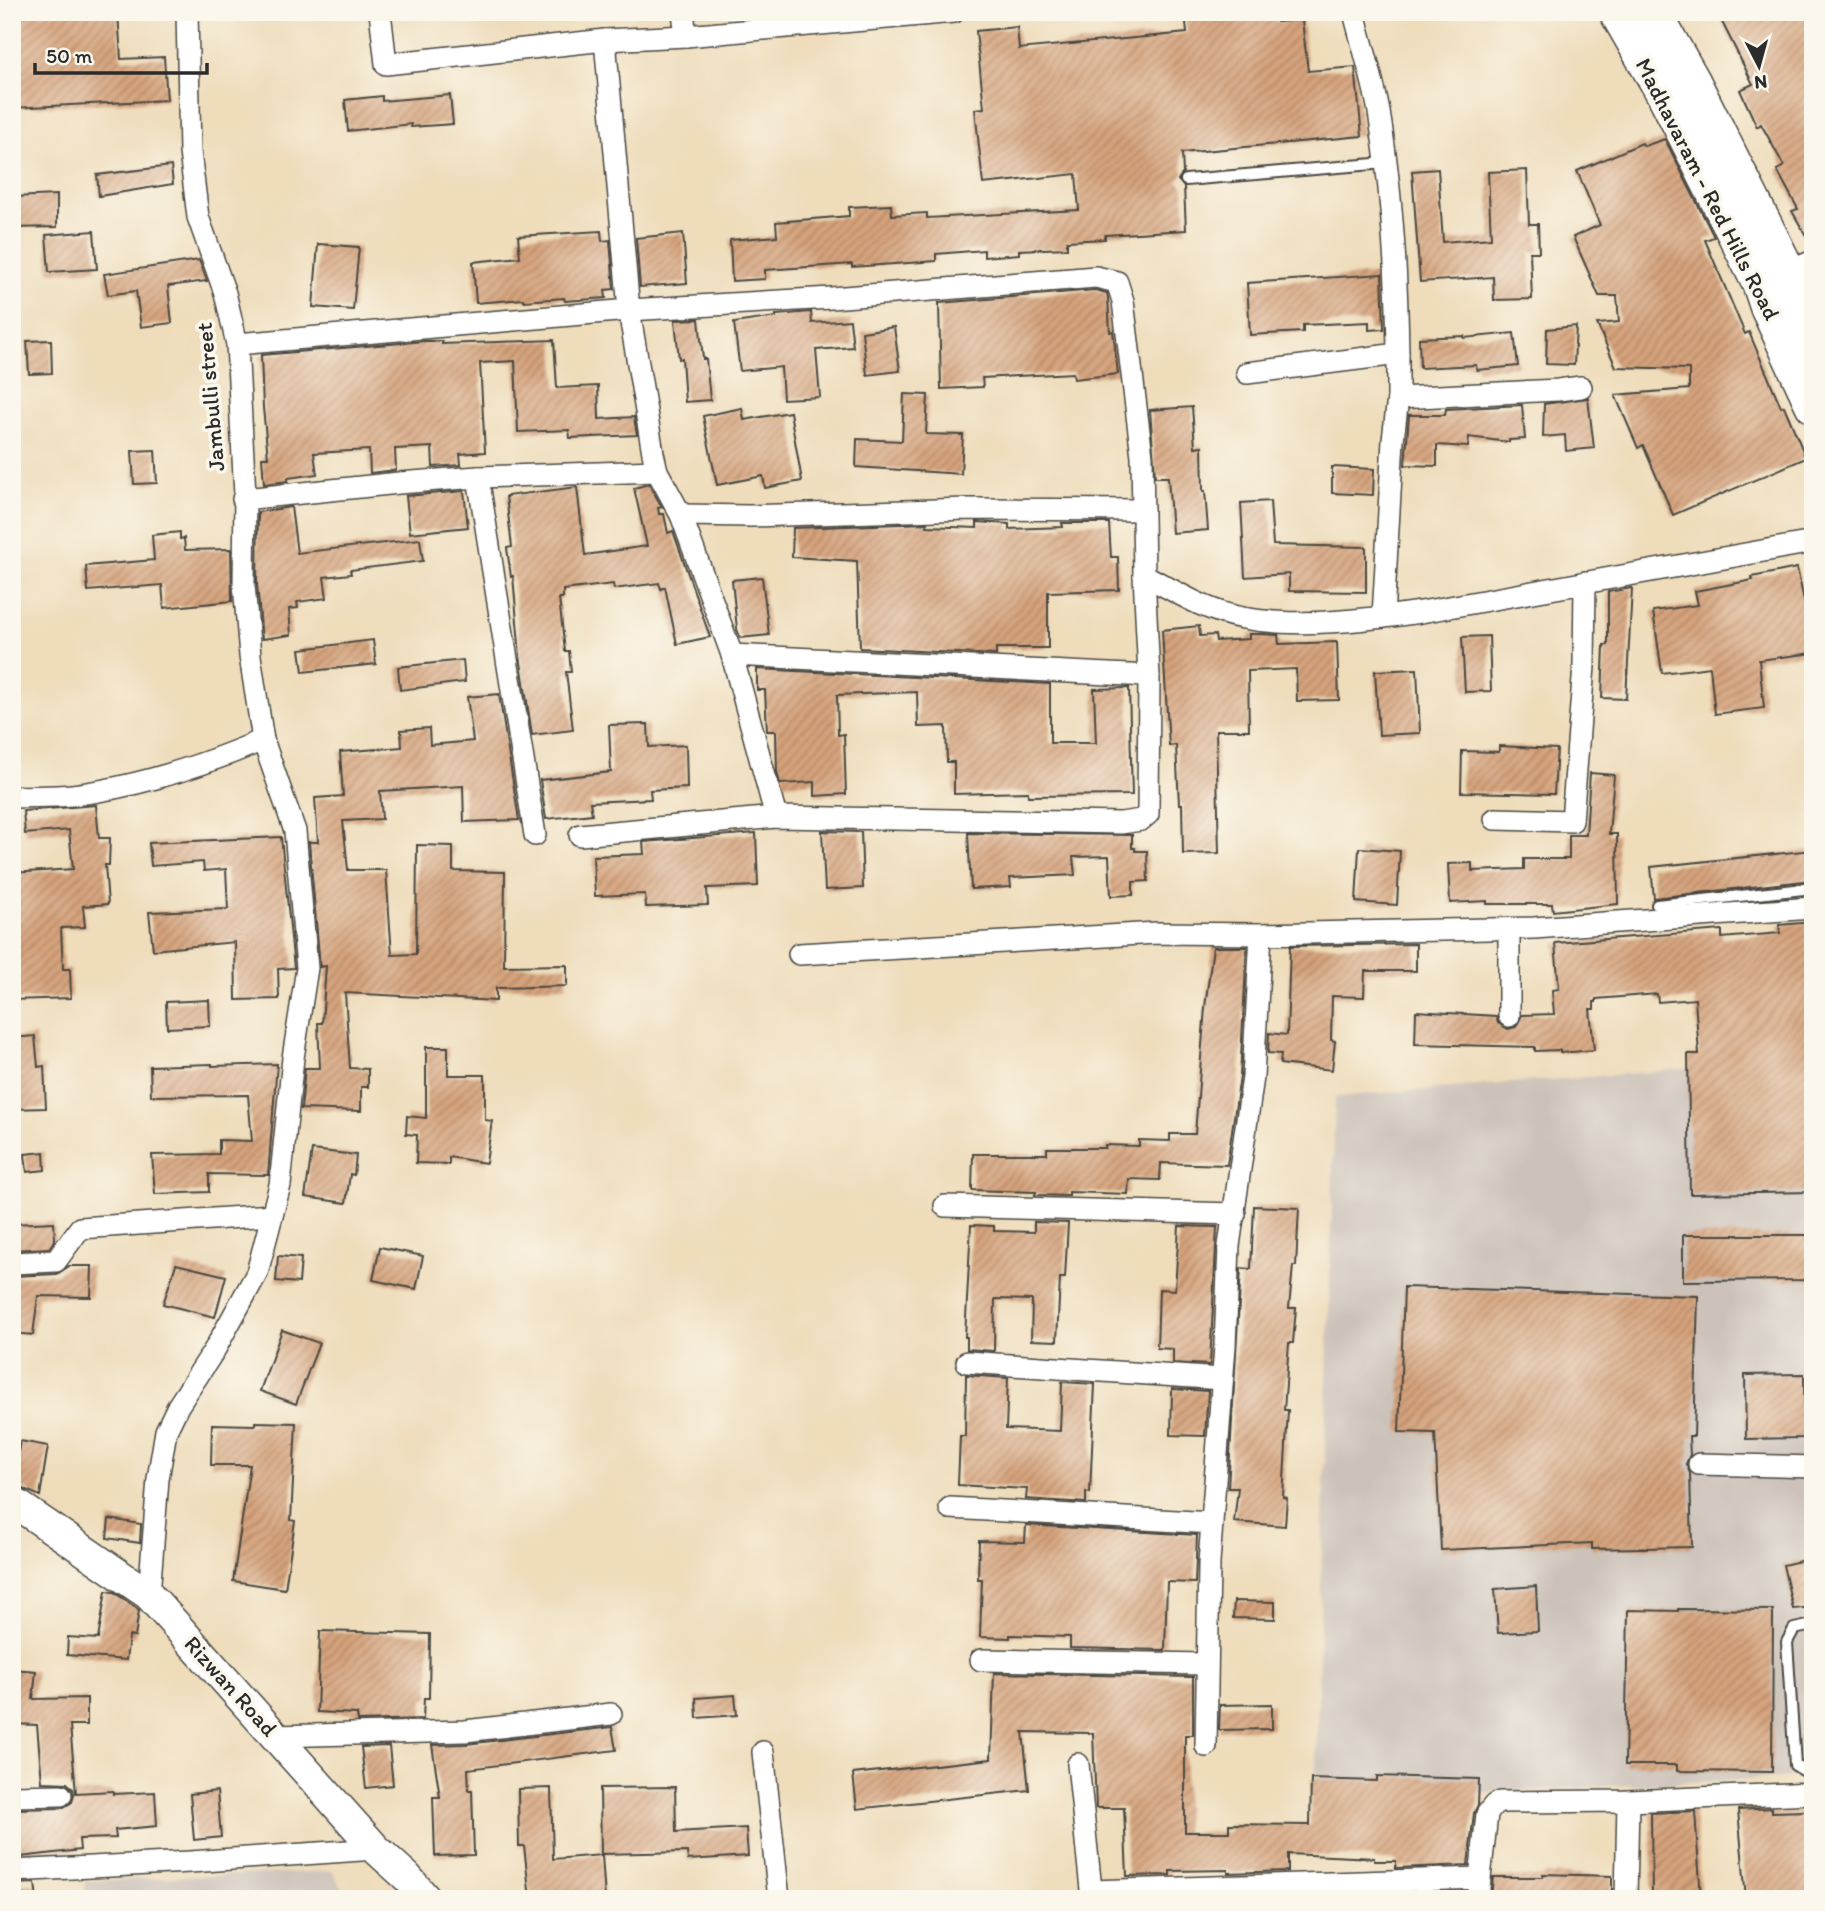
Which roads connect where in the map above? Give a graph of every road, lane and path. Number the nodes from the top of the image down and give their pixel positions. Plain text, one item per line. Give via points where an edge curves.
1 (187, 12) edge
2 (380, 12) edge
3 (683, 12) edge
4 (954, 12) edge
5 (1353, 12) edge
6 (1617, 12) edge
7 (1653, 12) edge
8 (686, 36) junction
9 (605, 40) junction
10 (1386, 163) junction
11 (1186, 180) dead end
12 (1800, 266) edge
13 (629, 310) junction
14 (1813, 330) edge
15 (237, 345) junction
16 (1398, 354) junction
17 (1247, 373) dead end
18 (1581, 387) dead end
19 (1398, 398) junction
20 (1813, 405) edge
21 (657, 471) junction
22 (478, 477) junction
23 (243, 499) junction
24 (1143, 510) junction
25 (681, 515) junction
26 (1813, 542) edge
27 (1144, 575) junction
28 (1585, 582) junction
29 (1383, 617) junction
30 (732, 655) junction
31 (1149, 676) junction
32 (263, 740) junction
33 (12, 797) edge
34 (776, 817) junction
35 (1495, 819) dead end
36 (535, 835) dead end
37 (580, 835) dead end
38 (1813, 888) edge
39 (1657, 905) dead end
40 (1813, 908) edge
41 (1509, 929) junction
42 (1261, 934) junction
43 (799, 954) dead end
44 (1509, 1016) dead end
45 (945, 1206) dead end
46 (1235, 1214) junction
47 (272, 1215) junction
48 (12, 1263) edge
49 (967, 1362) dead end
50 (1222, 1379) junction
51 (1699, 1464) dead end
52 (1813, 1467) edge
53 (12, 1501) edge
54 (950, 1508) dead end
55 (1212, 1523) junction
56 (149, 1595) junction
57 (1813, 1625) edge
58 (981, 1660) dead end
59 (1206, 1664) junction
60 (611, 1713) dead end
61 (275, 1736) junction
62 (1206, 1746) dead end
63 (762, 1752) dead end
64 (1078, 1764) dead end
65 (1813, 1776) edge
66 (1813, 1793) edge
67 (61, 1795) dead end
68 (12, 1796) edge
69 (1628, 1801) junction
70 (376, 1849) junction
71 (12, 1871) edge
72 (1479, 1888) edge
73 (415, 1892) edge
74 (1091, 1895) edge
75 (779, 1899) edge
76 (1626, 1899) edge

1 - 15 street, Jambulli street via 190,152 198,217 225,293
2 - 9 street via 386,64
3 - 8 street
4 - 8 street
5 - 10 street via 1378,110
6 - 20 main road, Madhavaram - Red Hills Road via 1754,273
7 - 12 main road, Madhavaram - Red Hills Road
8 - 9 street
9 - 13 street
10 - 11 lane
10 - 16 street via 1397,278
12 - 14 main road, Madhavaram - Red Hills Road
13 - 15 street
13 - 21 street
13 - 24 street via 1096,277 1117,282 1124,300 1142,456
15 - 23 street, Jambulli street
16 - 17 street
16 - 19 street
18 - 19 street
19 - 29 street
21 - 22 street
21 - 25 street
22 - 23 street
22 - 36 street
23 - 32 street, Jambulli street via 244,584
24 - 25 street
24 - 27 street
25 - 30 street
26 - 28 street
27 - 29 street via 1198,604 1242,618 1309,622
27 - 31 street
28 - 29 street
28 - 35 street via 1584,666 1572,821
30 - 31 street
30 - 34 street
31 - 34 street via 1150,806 1141,820
32 - 33 street via 217,760 142,782 72,794
32 - 47 street, Jambulli street via 295,831 307,968 280,1185
34 - 37 street
38 - 39 lane
40 - 41 street
41 - 42 street
41 - 44 street
42 - 43 street via 1157,933
42 - 46 street via 1253,1077
45 - 46 street
46 - 50 street
47 - 48 street via 80,1227 56,1261
47 - 56 street, Jambulli street via 257,1273 166,1431
49 - 50 street
50 - 55 street
51 - 52 street
53 - 56 street, Rizwan Road
54 - 55 street
55 - 59 street
56 - 61 street, Rizwan Road
57 - 65 lane via 1794,1629 1787,1642 1795,1765
58 - 59 street
59 - 62 street
60 - 61 street via 465,1731
61 - 70 street, Rizwan Road
63 - 75 street
64 - 74 street
66 - 69 street
67 - 68 street
69 - 72 street via 1506,1801 1494,1805 1487,1814
69 - 76 street
70 - 71 street
70 - 73 street, Rizwan Road
72 - 74 street

